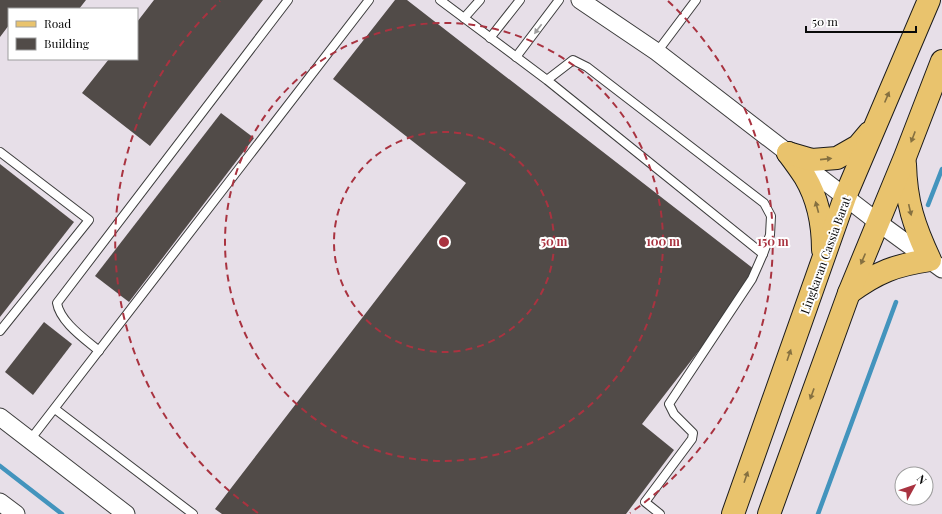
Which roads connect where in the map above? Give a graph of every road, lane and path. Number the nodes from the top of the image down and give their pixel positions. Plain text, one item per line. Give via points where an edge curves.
1 (288, 0) edge
2 (369, 0) edge
3 (440, 0) edge
4 (480, 0) edge
5 (520, 0) edge
6 (559, 0) edge
7 (580, 0) edge
8 (696, 0) edge
9 (929, 0) edge
10 (464, 18) junction
11 (490, 38) junction
12 (657, 52) junction
13 (516, 57) junction
14 (942, 61) edge
15 (547, 80) junction
16 (874, 127) junction
17 (0, 152) edge
18 (788, 154) junction
19 (905, 157) junction
20 (845, 197) junction
21 (879, 223) junction
22 (763, 254) junction
23 (823, 260) junction
24 (936, 264) edge
25 (849, 293) junction
26 (0, 331) edge
27 (99, 351) junction
28 (55, 409) junction
29 (0, 417) edge
30 (30, 440) junction
31 (0, 502) edge
32 (16, 514) edge
33 (126, 514) edge
34 (193, 514) edge
35 (660, 514) edge
36 (733, 514) edge
37 (769, 514) edge

1 - 27 lane via 57,302 64,320
2 - 27 lane
3 - 10 lane
4 - 10 lane
5 - 11 lane
6 -> 13 lane
7 - 12 street
8 - 12 lane
16 -> 9 main road, Lingkaran Cassia Barat
10 - 11 lane
11 - 13 lane
12 - 18 street
13 - 15 lane
14 -> 19 main road
15 - 22 lane
15 - 22 lane via 573,60 587,67 764,203 770,216 770,235
18 -> 16 main road via 812,160 837,158 858,146
16 - 20 main road, Lingkaran Cassia Barat
17 - 26 lane via 89,220
18 - 20 street
23 -> 18 main road via 823,231 816,203 805,177
19 - 21 main road
19 -> 24 main road via 910,210 918,236
20 - 21 street
20 - 23 main road, Lingkaran Cassia Barat
21 - 24 street
21 -> 25 main road
22 - 35 lane via 752,279 669,404 674,414 693,433 692,439 646,502
36 -> 23 main road, Lingkaran Cassia Barat
24 - 25 main road via 906,264 885,270
25 -> 37 main road
27 - 28 lane
28 - 30 lane
28 - 34 lane
29 - 30 street
30 - 33 street
31 - 32 street

